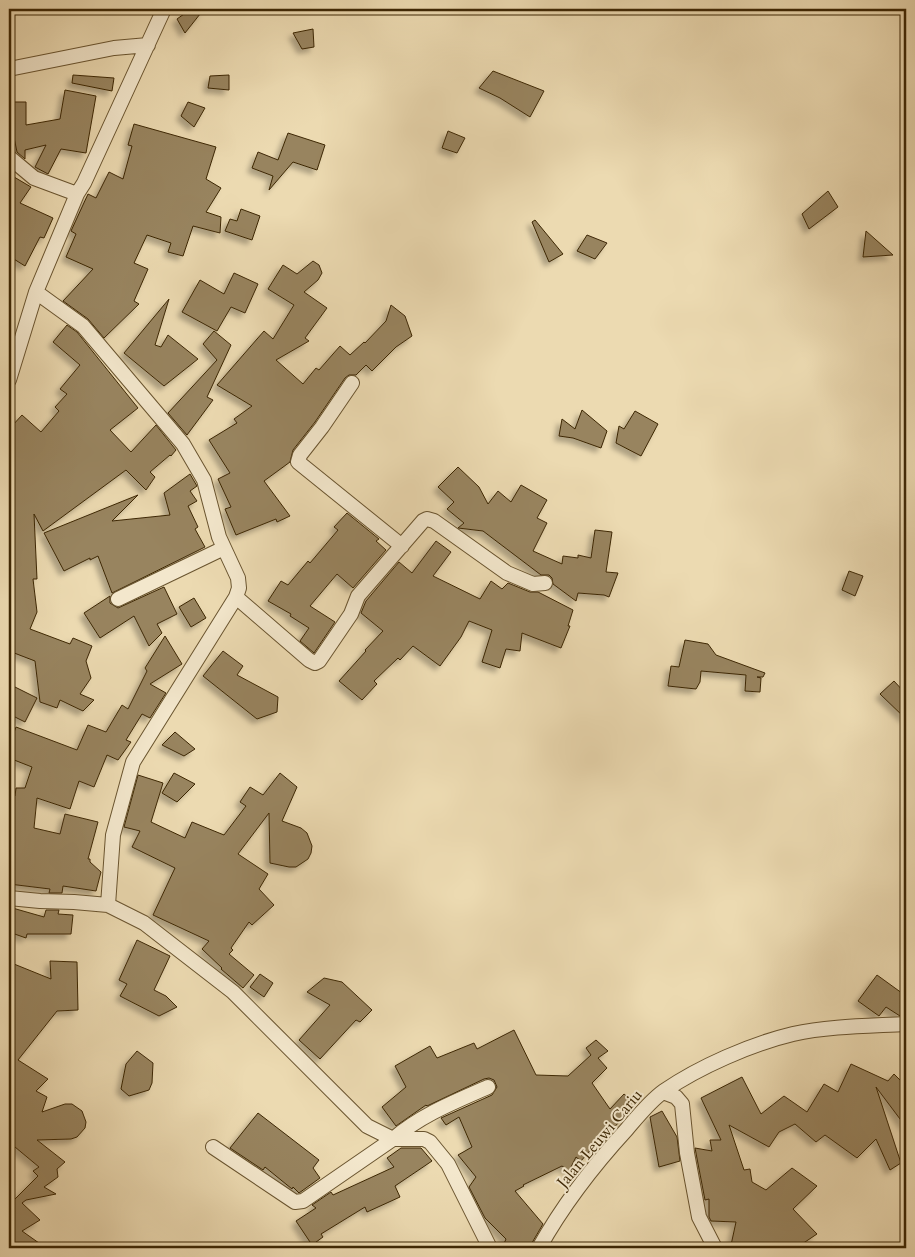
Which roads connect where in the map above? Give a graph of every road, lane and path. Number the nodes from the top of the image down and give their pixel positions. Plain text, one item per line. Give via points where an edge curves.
1 (164, 9) edge
2 (148, 45) junction
3 (9, 69) edge
4 (9, 157) edge
5 (77, 194) junction
6 (36, 292) junction
7 (9, 380) edge
8 (352, 384) dead end
9 (402, 546) junction
10 (224, 548) junction
11 (545, 583) dead end
12 (236, 597) junction
13 (118, 599) dead end
14 (9, 898) edge
15 (108, 905) junction
16 (906, 1024) edge
17 (488, 1087) dead end
18 (662, 1092) junction
19 (393, 1139) junction
20 (213, 1147) dead end
21 (490, 1248) edge
22 (539, 1248) edge
23 (715, 1248) edge

1 - 2 street
2 - 3 street via 114,48
2 - 5 street
4 - 5 street via 34,178
5 - 6 street
6 - 7 street
6 - 10 street via 83,326 183,444 204,480
8 - 9 street via 298,462
9 - 11 street via 427,519 507,573 533,584
9 - 12 street via 358,596 351,614 315,663
10 - 12 street via 238,578
10 - 13 street
12 - 15 street via 133,762 113,836
14 - 15 street
15 - 19 street via 144,922 233,992 367,1126
16 - 18 street, Jalan Leuwi Cariu via 792,1034 713,1063
17 - 19 street via 432,1112
18 - 22 street, Jalan Leuwi Cariu via 586,1176
18 - 23 street via 676,1096 682,1104 699,1216
19 - 20 street via 300,1202
19 - 21 street via 424,1139 430,1142 448,1164

